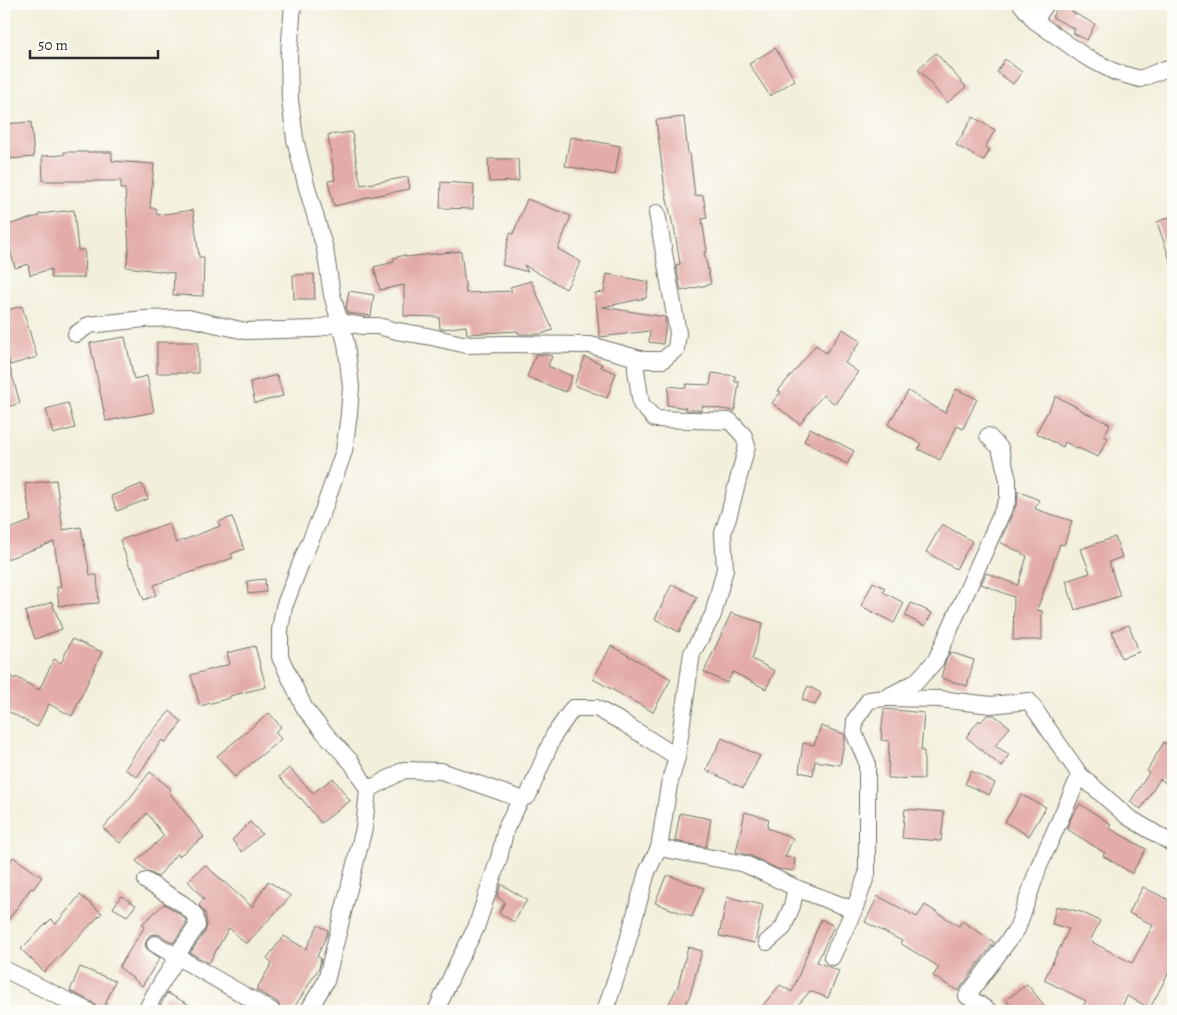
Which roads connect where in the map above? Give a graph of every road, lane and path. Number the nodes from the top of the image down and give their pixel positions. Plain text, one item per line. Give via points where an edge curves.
1 (293, 4) edge
2 (1022, 4) edge
3 (1046, 4) edge
4 (1035, 21) junction
5 (1173, 67) edge
6 (657, 213) dead end
7 (339, 322) junction
8 (76, 334) dead end
9 (636, 358) junction
10 (988, 436) dead end
11 (885, 698) junction
12 (677, 757) junction
13 (1080, 775) junction
14 (368, 790) junction
15 (521, 798) junction
16 (1173, 844) edge
17 (659, 848) junction
18 (146, 881) dead end
19 (796, 888) junction
20 (854, 910) junction
21 (767, 942) dead end
22 (155, 944) dead end
23 (176, 956) junction
24 (832, 957) dead end
25 (4, 969) edge
26 (88, 1011) edge
27 (146, 1011) edge
28 (272, 1011) edge
29 (308, 1011) edge
30 (436, 1011) edge
31 (604, 1011) edge
32 (990, 1011) edge

1 - 7 street via 289,54 295,139 325,249
2 - 4 street
3 - 4 street
4 - 5 street via 1086,57 1115,72 1140,79
6 - 9 street via 678,333 676,348 663,360
7 - 8 street via 316,329 245,331 188,318 144,319 89,325
7 - 9 street via 378,326 467,345 590,345
7 - 14 street via 346,343 351,387 344,451 284,607 280,657 306,709 352,763
9 - 12 street via 640,404 655,419 730,421 744,436 747,446 723,532 724,569 713,615 692,654
10 - 11 street via 1000,448 1008,480 1008,499 936,660 916,682
11 - 13 street via 939,699 991,705 1028,701
11 - 20 street via 869,700 855,720 854,733 867,762 867,874
12 - 15 street via 596,708 573,708 554,735 528,796
12 - 17 street
13 - 16 street via 1128,817
13 - 32 street via 1039,866 1017,929 967,996
14 - 15 street via 404,770 441,771
14 - 29 street via 364,828 326,981
15 - 30 street via 506,828 500,858 476,928
17 - 19 street via 745,864
17 - 31 street via 647,872
18 - 23 street via 195,915 197,926
19 - 20 street
19 - 21 street via 783,928
20 - 24 street
22 - 23 street
23 - 27 street
23 - 28 street
25 - 26 street

